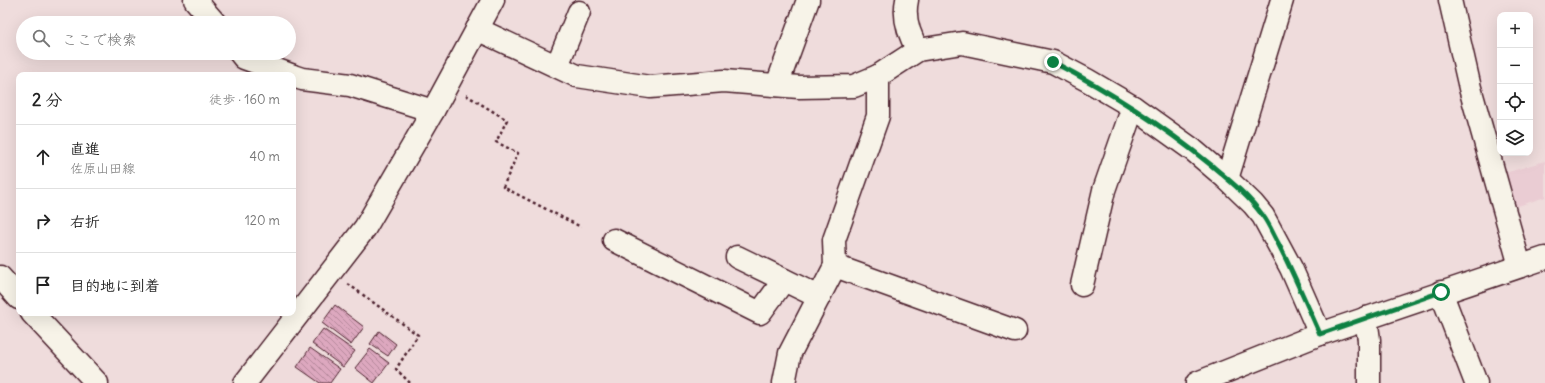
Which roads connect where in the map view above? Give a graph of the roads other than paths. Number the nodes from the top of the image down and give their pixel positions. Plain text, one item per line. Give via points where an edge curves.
1 (195, 0) edge
2 (492, 0) edge
3 (808, 0) edge
4 (907, 0) edge
5 (1282, 0) edge
6 (1450, 0) edge
7 (579, 12) dead end
8 (208, 16) edge
9 (477, 29) junction
10 (918, 50) junction
11 (250, 60) edge
12 (557, 66) junction
13 (284, 72) edge
14 (878, 76) junction
15 (296, 77) edge
16 (777, 85) junction
17 (1133, 107) junction
18 (433, 111) junction
19 (1227, 179) junction
20 (614, 240) dead end
21 (736, 257) dead end
22 (1545, 258) edge
23 (835, 266) junction
24 (1520, 266) junction
25 (0, 277) edge
26 (784, 280) junction
27 (1082, 285) dead end
28 (1441, 292) junction
29 (16, 295) edge
30 (819, 297) junction
31 (35, 316) edge
32 (1366, 318) junction
33 (1015, 331) dead end
34 (1320, 334) junction
35 (97, 383) edge
36 (245, 383) edge
37 (784, 383) edge
38 (1197, 383) edge
39 (1369, 383) edge
40 (1476, 383) edge

1 - 8 street
2 - 9 street
3 - 16 street
4 - 10 street via 909,35
5 - 19 street
6 - 24 street via 1470,88
7 - 12 street
9 - 12 street
9 - 18 street
10 - 14 street
10 - 17 street via 962,43 1053,62
11 - 13 street
12 - 16 street via 577,76 650,87 724,81
14 - 16 street via 854,86
14 - 23 street via 878,116 834,240
15 - 18 street via 350,85
17 - 19 street
17 - 27 street via 1104,190
18 - 36 street via 365,228
19 - 34 street via 1263,216 1291,268
20 - 26 street via 760,313
21 - 26 street
22 - 24 street
23 - 30 street
23 - 33 street
24 - 28 street
25 - 29 street
26 - 30 street
28 - 32 street
28 - 40 street
30 - 37 street via 790,352
31 - 35 street
32 - 34 street
32 - 39 street
34 - 38 street

